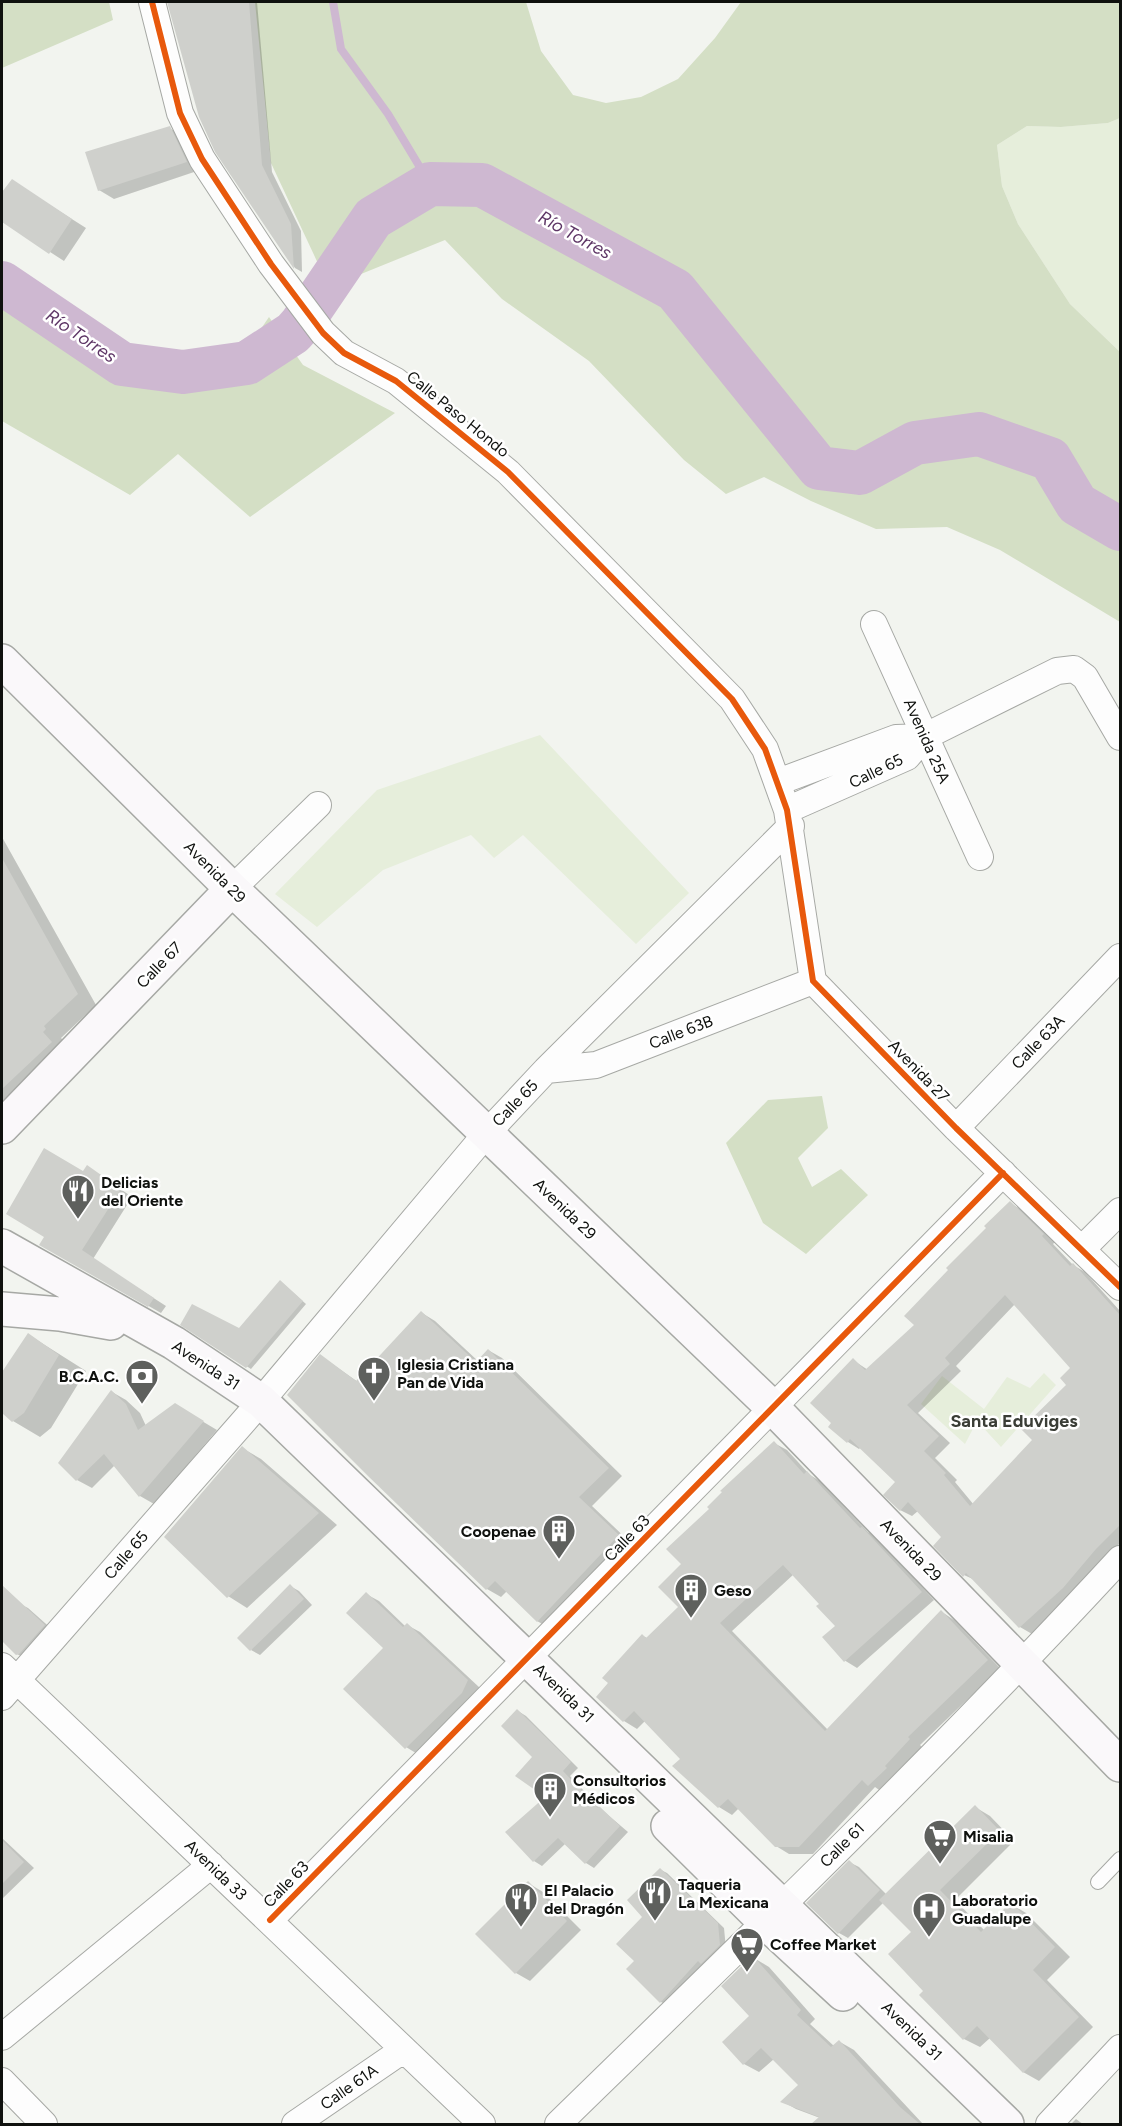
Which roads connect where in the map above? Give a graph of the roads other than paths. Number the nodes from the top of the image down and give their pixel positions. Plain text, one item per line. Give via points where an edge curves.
1 (152, 2) edge
2 (874, 624) dead end
3 (2, 661) edge
4 (1120, 736) edge
5 (924, 737) junction
6 (778, 782) junction
7 (318, 806) dead end
8 (789, 818) junction
9 (980, 857) dead end
10 (232, 889) junction
11 (1120, 957) edge
12 (813, 981) junction
13 (546, 1070) junction
14 (2, 1127) edge
15 (956, 1128) junction
16 (486, 1134) junction
17 (1003, 1173) junction
18 (1120, 1211) edge
19 (1082, 1249) junction
20 (10, 1263) edge
21 (1120, 1287) edge
22 (2, 1309) edge
23 (111, 1323) junction
24 (256, 1407) junction
25 (773, 1408) junction
26 (1120, 1559) edge
27 (521, 1665) junction
28 (1023, 1665) junction
29 (7, 1681) edge
30 (1120, 1765) edge
31 (1120, 1859) edge
32 (211, 1865) junction
33 (1098, 1882) dead end
34 (774, 1913) junction
35 (270, 1920) junction
36 (2, 2037) edge
37 (1120, 2048) edge
38 (403, 2050) junction
39 (2, 2081) edge
40 (44, 2124) edge
41 (295, 2124) edge
42 (482, 2124) edge
43 (558, 2124) edge
44 (982, 2124) edge
45 (1007, 2124) edge
46 (1049, 2124) edge

1 - 6 street, Calle Paso Hondo via 180,113 202,159 271,264 323,333 344,353 396,381 508,472 732,699 765,749
2 - 5 street, Avenida 25A
3 - 10 main road, Avenida 29
4 - 5 street, Calle 65 via 1085,677 1074,669 1057,671
5 - 6 street, Calle 65 via 896,738
5 - 8 street, Calle 65 via 907,758
5 - 9 street, Avenida 25A
6 - 8 street, Calle Paso Hondo
7 - 10 street, Calle 67
8 - 12 street
8 - 13 street, Calle 65
10 - 14 main road, Calle 67
10 - 16 main road, Avenida 29
11 - 15 street, Calle 63A
12 - 13 street, Calle 63B via 596,1065
12 - 15 street, Avenida 27
13 - 16 street, Calle 65
15 - 17 street, Avenida 27
16 - 24 street, Calle 65
16 - 25 main road, Avenida 29
17 - 19 street, Avenida 27
17 - 25 street, Calle 63
18 - 19 street
19 - 21 street, Avenida 27
20 - 23 main road, Avenida 31
20 - 24 main road, Avenida 31 via 174,1343
22 - 23 main road
23 - 24 main road, Avenida 31
24 - 27 main road, Avenida 31
24 - 29 street, Calle 65
25 - 27 street, Calle 63
25 - 28 main road, Avenida 29
26 - 28 street, Calle 61
27 - 34 main road, Avenida 31
27 - 35 street, Calle 63
28 - 30 main road, Avenida 29
28 - 34 street, Calle 61
29 - 32 street, Avenida 33
31 - 33 lane
32 - 35 street, Avenida 33
32 - 36 street
34 - 43 street, Calle 61
34 - 44 main road, Avenida 31
34 - 45 main road, Avenida 31
35 - 38 street, Avenida 33
37 - 46 street
38 - 41 street, Calle 61A
38 - 42 street, Avenida 33
39 - 40 street

